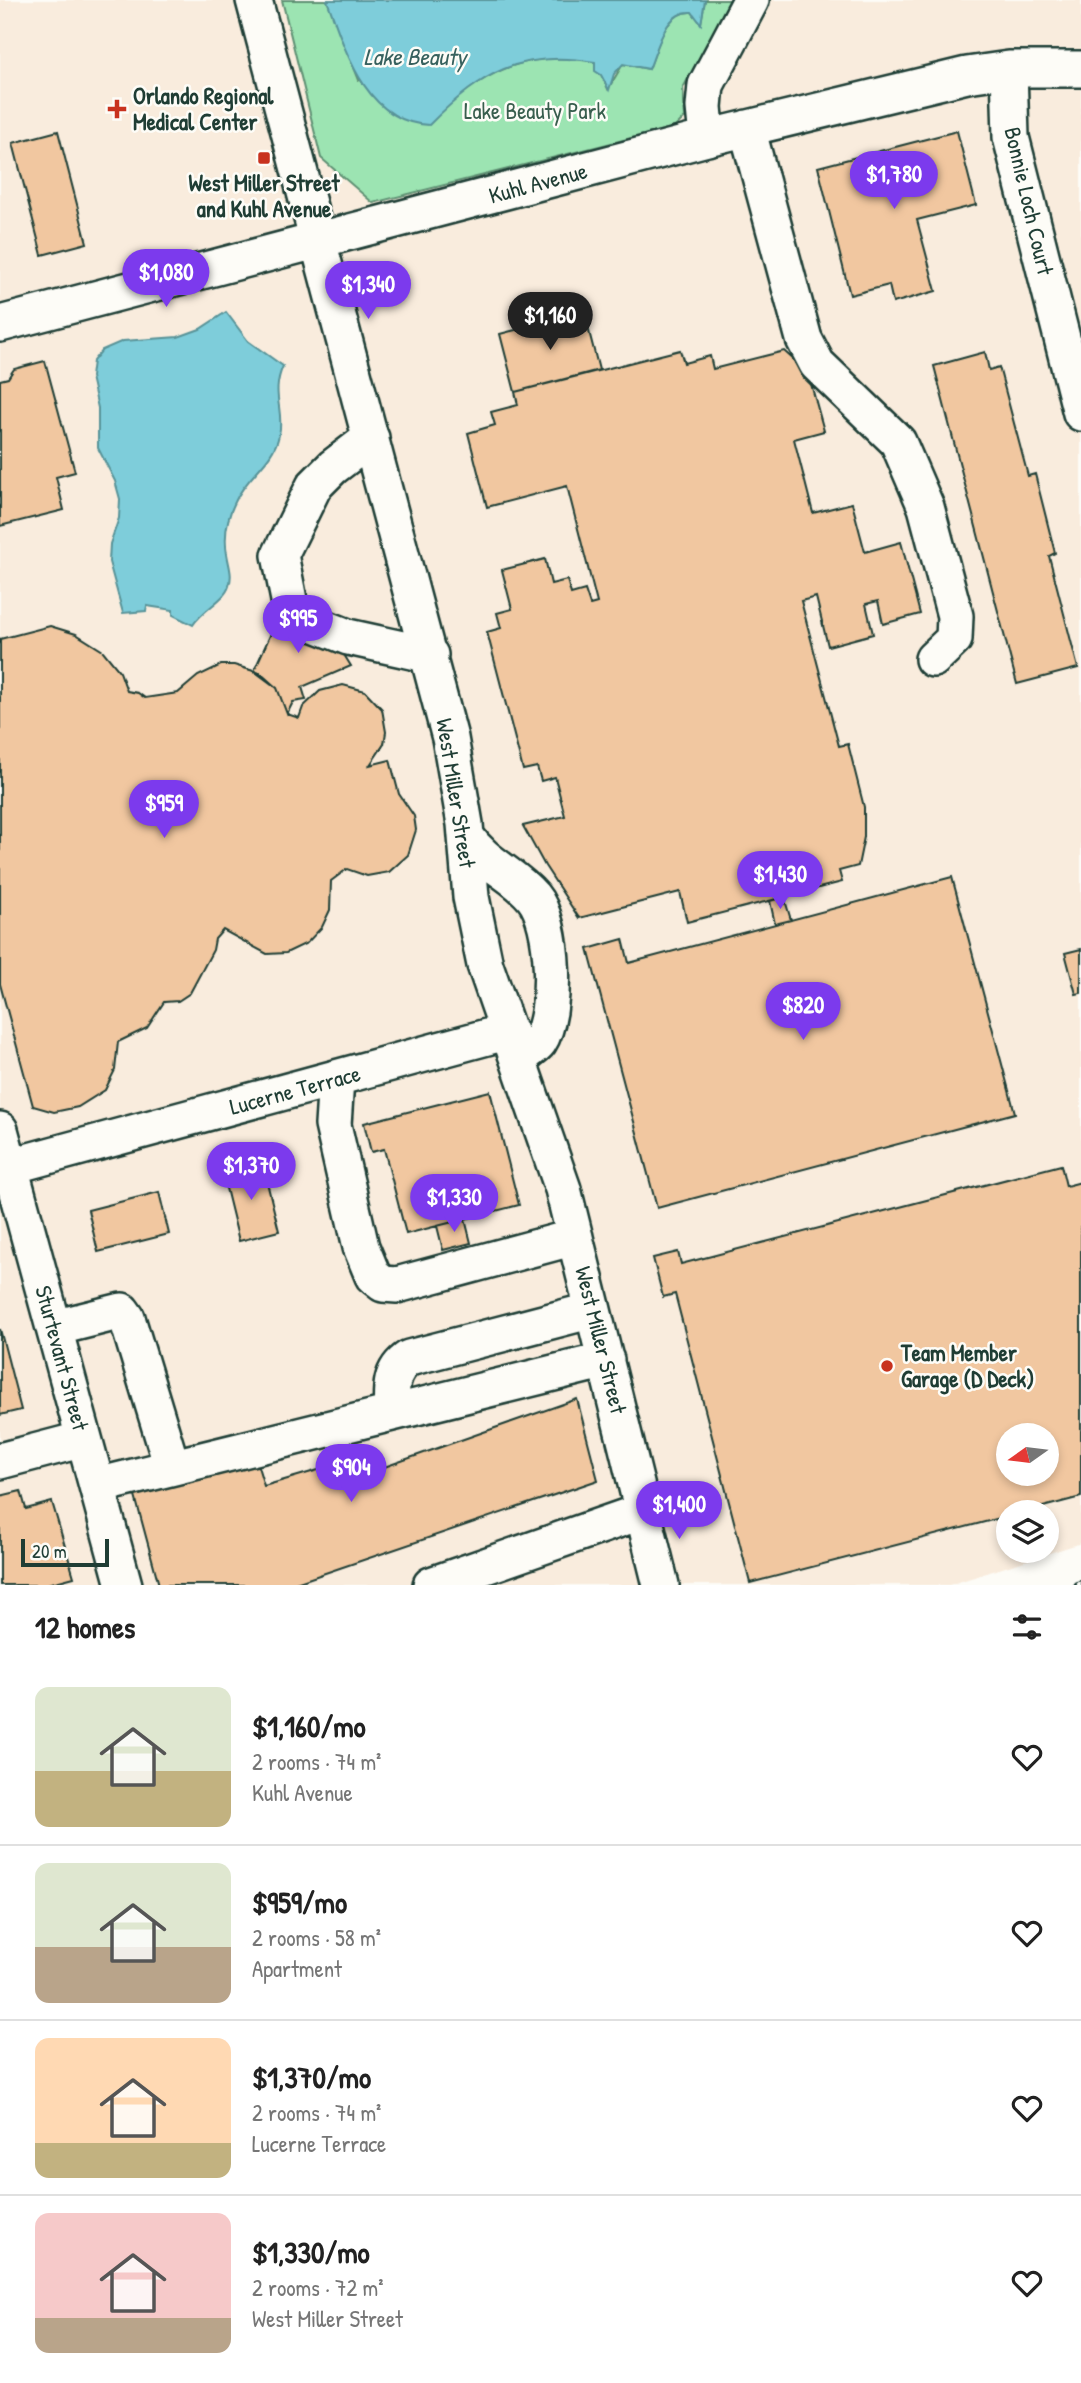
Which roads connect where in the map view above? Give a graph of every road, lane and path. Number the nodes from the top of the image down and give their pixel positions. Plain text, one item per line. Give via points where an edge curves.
1 (254, 0) edge
2 (751, 0) edge
3 (1009, 69) junction
4 (1081, 69) edge
5 (747, 128) junction
6 (707, 138) junction
7 (317, 240) junction
8 (0, 324) edge
9 (1081, 413) edge
10 (371, 438) junction
11 (430, 655) junction
12 (933, 659) dead end
13 (466, 836) junction
14 (513, 1045) junction
15 (336, 1079) junction
16 (0, 1130) edge
17 (5, 1168) edge
18 (575, 1237) junction
19 (593, 1310) junction
20 (54, 1328) junction
21 (606, 1360) junction
22 (392, 1413) junction
23 (84, 1439) junction
24 (0, 1461) edge
25 (172, 1467) junction
26 (97, 1486) junction
27 (643, 1511) junction
28 (121, 1584) edge
29 (431, 1585) edge
30 (661, 1585) edge

1 - 7 street, West Miller Street
2 - 6 street via 706,85
3 - 4 street, Kuhl Avenue
3 - 5 street, Kuhl Avenue
3 - 9 street, Bonnie Loch Court via 1010,137
5 - 6 street, Kuhl Avenue
5 - 12 street via 804,339 817,363 898,442 926,507 955,616 954,639
6 - 7 street, Kuhl Avenue
7 - 8 street, Kuhl Avenue
7 - 10 street, West Miller Street
10 - 11 street, West Miller Street
10 - 11 street via 314,486 280,555 292,615 348,638
11 - 13 street, West Miller Street
13 - 14 street, West Miller Street via 471,897 485,965
13 - 14 street via 482,858 534,897 542,916 553,984 552,1010 538,1044
14 - 15 street, Lucerne Terrace
14 - 18 street, West Miller Street via 548,1140
15 - 17 street, Lucerne Terrace
15 - 18 street via 333,1125 361,1247 373,1276 383,1284 397,1285
16 - 17 street, Sturtevant Street
17 - 20 street, Sturtevant Street
18 - 19 street, West Miller Street
19 - 21 street, West Miller Street
19 - 22 street via 409,1358 398,1364 391,1387
20 - 23 street, Sturtevant Street
20 - 25 street via 122,1311
21 - 22 street
21 - 27 street, West Miller Street
22 - 25 street
23 - 24 street
23 - 26 street, Sturtevant Street
25 - 26 street
26 - 28 street, Sturtevant Street
27 - 29 street
27 - 30 street, West Miller Street

